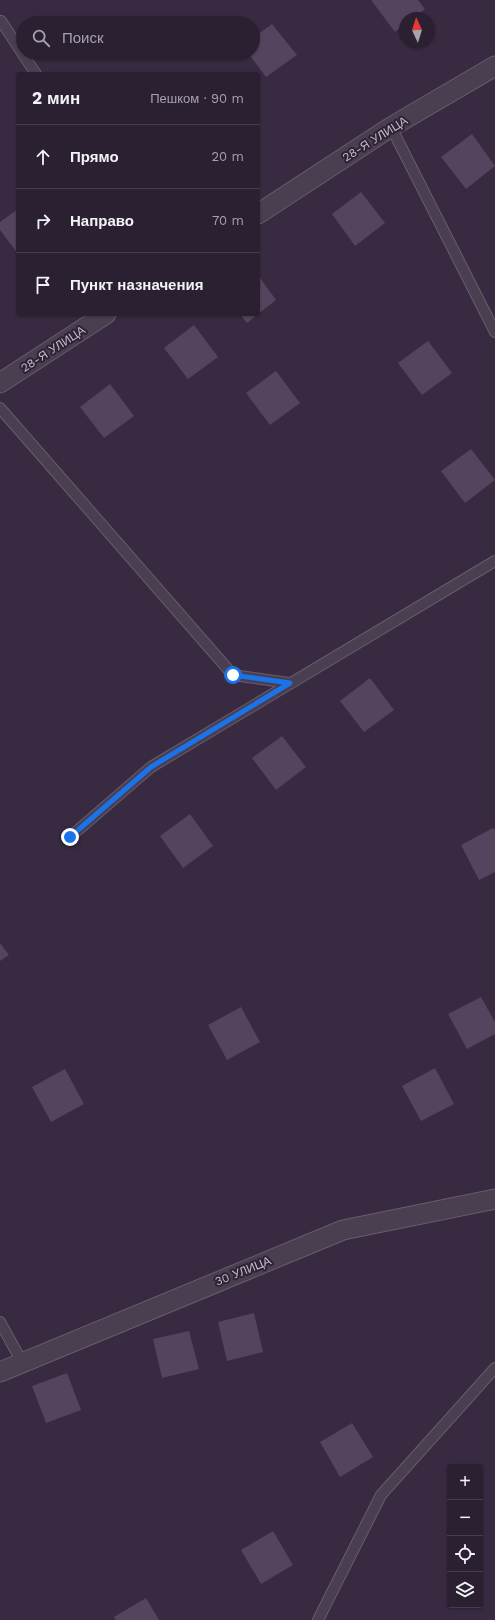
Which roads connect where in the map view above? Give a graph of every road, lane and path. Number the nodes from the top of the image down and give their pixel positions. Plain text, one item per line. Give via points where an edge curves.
1 (0, 21) edge
2 (16, 45) edge
3 (26, 60) edge
4 (495, 66) edge
5 (35, 72) edge
6 (391, 127) junction
7 (260, 213) edge
8 (103, 316) edge
9 (495, 332) edge
10 (0, 383) edge
11 (0, 408) edge
12 (495, 561) edge
13 (290, 683) junction
14 (70, 837) dead end
15 (495, 1199) edge
16 (0, 1322) edge
17 (22, 1362) junction
18 (495, 1368) edge
19 (0, 1372) edge
20 (318, 1620) edge

1 - 2 lane
3 - 5 lane
4 - 6 street, 28-Я УЛИЦА
6 - 7 street, 28-Я УЛИЦА
6 - 9 lane
8 - 10 street, 28-Я УЛИЦА
11 - 13 lane via 233,675
12 - 13 lane
13 - 14 lane via 151,767
15 - 17 street, 30 УЛИЦА via 343,1230
16 - 17 lane
17 - 19 street, 30 УЛИЦА
18 - 20 lane via 381,1495

